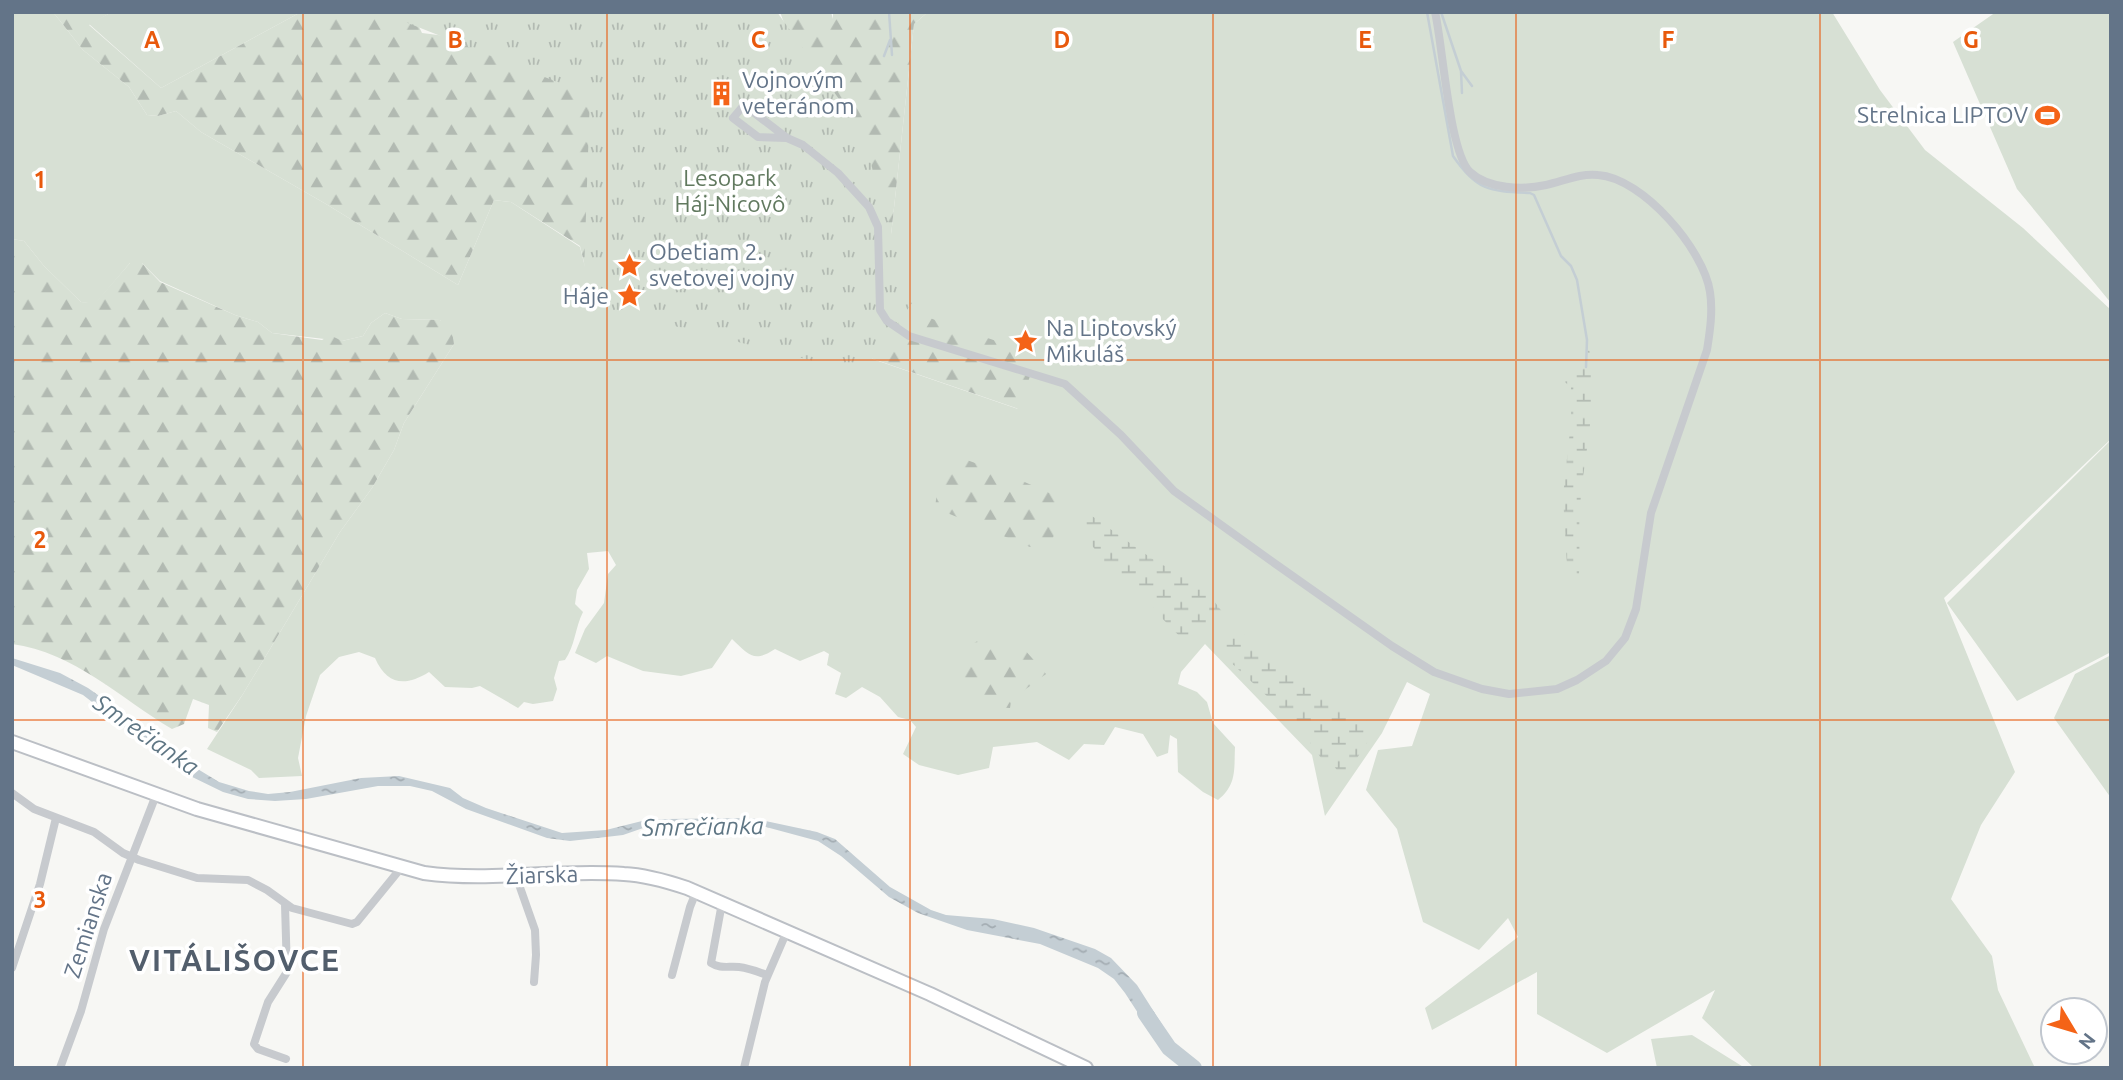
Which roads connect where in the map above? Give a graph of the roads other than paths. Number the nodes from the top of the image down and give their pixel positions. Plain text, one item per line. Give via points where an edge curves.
1 (1435, 12) edge
2 (787, 138) junction
3 (12, 742) edge
4 (12, 793) edge
5 (156, 795) junction
6 (57, 818) junction
7 (131, 856) junction
8 (401, 868) junction
9 (516, 876) junction
10 (696, 892) junction
11 (722, 903) junction
12 (285, 905) junction
13 (787, 931) junction
14 (12, 968) edge
15 (672, 975) dead end
16 (768, 975) junction
17 (534, 982) dead end
18 (286, 1059) dead end
19 (60, 1068) edge
20 (744, 1068) edge
21 (1086, 1068) edge

1 - 2 street via 1456,143 1468,170 1506,186 1535,187 1586,175 1626,183 1657,209 1692,249 1703,265 1710,292 1707,350 1651,513 1632,624 1606,661 1557,689 1493,692 1434,672 1174,491 1065,384 897,329 880,310 878,227 869,207 838,173
2 - 2 street via 744,105 733,118 758,137
3 - 5 street, Žiarska
4 - 6 street
5 - 7 street, Zemianska
5 - 8 street, Žiarska
6 - 7 street via 94,832
6 - 14 street
7 - 12 street via 197,878 248,880
7 - 19 street, Zemianska
8 - 9 street, Žiarska via 447,876
8 - 12 street via 352,924
9 - 10 street, Žiarska via 625,874
9 - 17 street via 535,930
10 - 11 street, Žiarska
10 - 15 street
11 - 13 street, Žiarska
11 - 16 street via 711,963
12 - 18 street via 287,972 268,1002 254,1044
13 - 16 street
13 - 21 street, Žiarska
16 - 20 street

